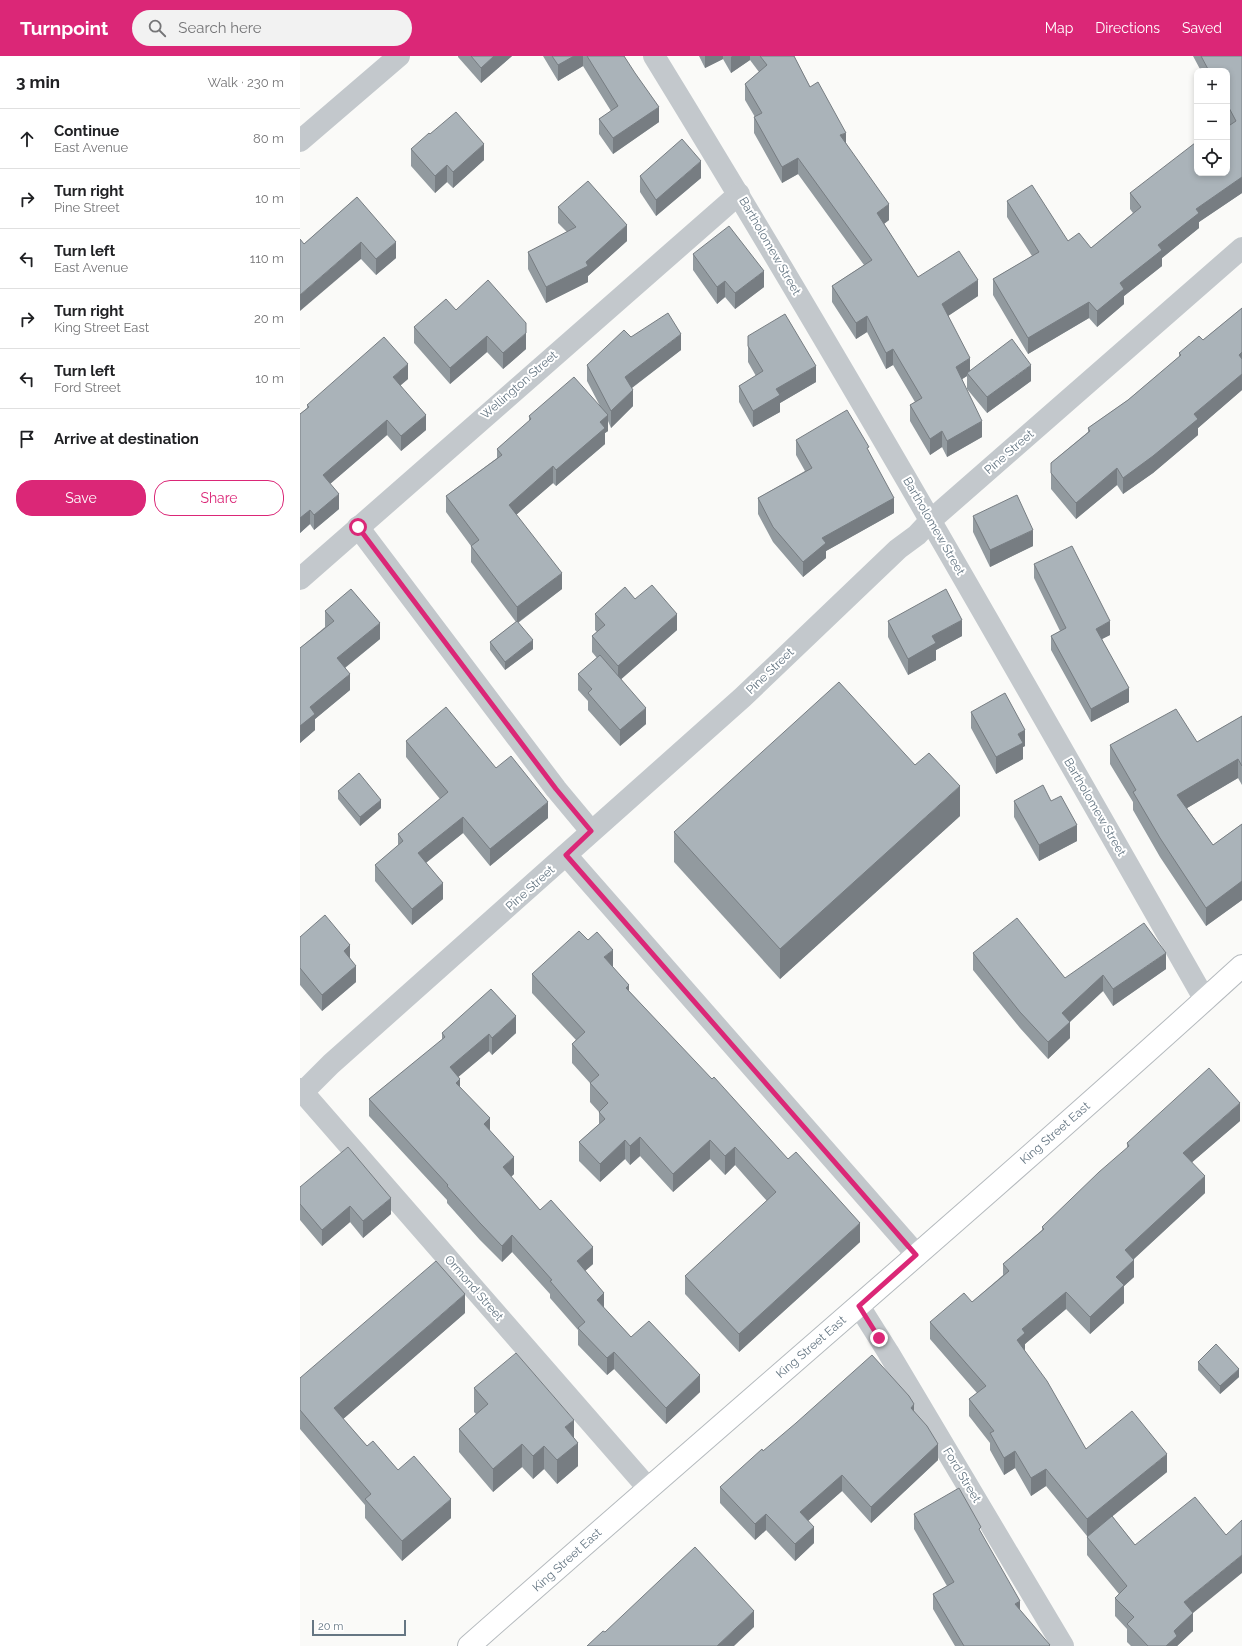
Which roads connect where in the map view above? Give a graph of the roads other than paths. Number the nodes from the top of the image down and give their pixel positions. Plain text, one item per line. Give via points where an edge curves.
1 (399, 56) edge
2 (654, 56) edge
3 (300, 141) edge
4 (739, 194) junction
5 (1242, 248) edge
6 (931, 520) junction
7 (358, 527) junction
8 (300, 579) edge
9 (591, 831) junction
10 (566, 855) junction
11 (1242, 966) edge
12 (1205, 1000) junction
13 (301, 1092) edge
14 (916, 1255) junction
15 (859, 1306) junction
16 (648, 1488) junction
17 (469, 1646) edge
18 (1063, 1646) edge

1 - 3 street
2 - 4 street, Bartholomew Street
4 - 6 street, Bartholomew Street
4 - 7 street, Wellington Street
5 - 6 street, Pine Street
6 - 9 street, Pine Street via 743,697
6 - 12 street, Bartholomew Street
7 - 8 street, Wellington Street
7 - 9 street via 556,789
9 - 10 street, Pine Street
10 - 13 street, Pine Street
10 - 14 street
11 - 12 main road, King Street East
12 - 14 main road, King Street East
13 - 16 street, Ormond Street
14 - 15 main road, King Street East
15 - 16 main road, King Street East
15 - 18 street, Ford Street
16 - 17 main road, King Street East

